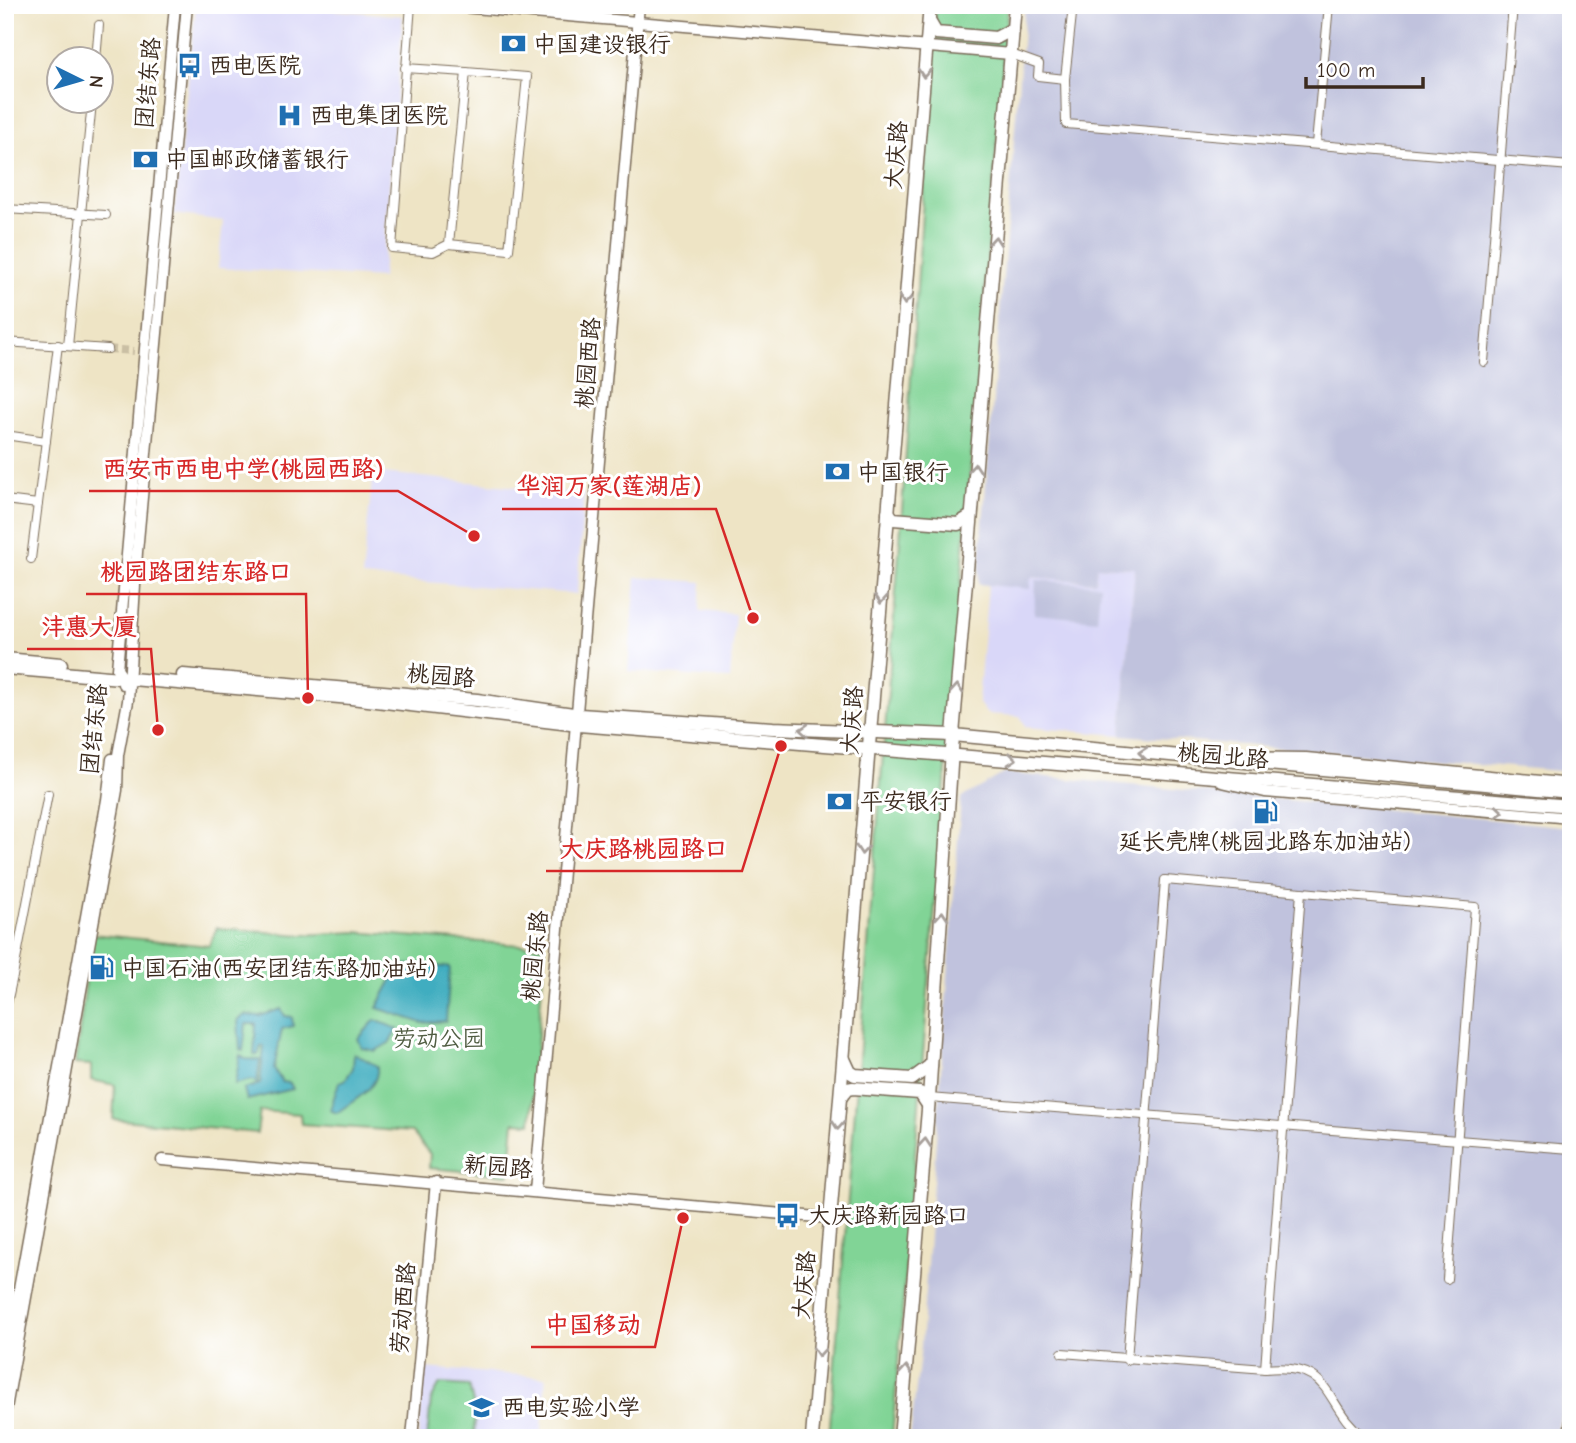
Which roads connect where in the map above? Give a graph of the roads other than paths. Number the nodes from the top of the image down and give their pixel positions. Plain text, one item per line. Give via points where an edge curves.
1 (175, 5) edge
2 (187, 5) edge
3 (411, 5) edge
4 (438, 5) edge
5 (639, 5) edge
6 (930, 5) edge
7 (1015, 5) edge
8 (1073, 5) edge
9 (1329, 5) edge
10 (1514, 5) edge
11 (929, 21) junction
12 (638, 23) junction
13 (99, 25) dead end
14 (1013, 29) junction
15 (97, 46) edge
16 (926, 47) junction
17 (1011, 53) junction
18 (405, 68) junction
19 (466, 72) junction
20 (1065, 79) junction
21 (91, 116) edge
22 (1316, 144) junction
23 (1501, 158) junction
24 (1571, 166) edge
25 (5, 209) edge
26 (82, 212) junction
27 (106, 215) dead end
28 (449, 244) junction
29 (5, 342) edge
30 (58, 345) junction
31 (68, 346) junction
32 (108, 349) tunnel mouth
33 (134, 351) tunnel mouth
34 (146, 352) junction
35 (1484, 362) dead end
36 (5, 435) edge
37 (46, 441) junction
38 (5, 500) edge
39 (38, 504) junction
40 (888, 512) junction
41 (971, 516) junction
42 (886, 529) junction
43 (970, 536) junction
44 (31, 559) dead end
45 (5, 659) edge
46 (5, 668) edge
47 (124, 674) junction
48 (579, 720) junction
49 (872, 734) junction
50 (953, 735) junction
51 (871, 748) junction
52 (953, 754) junction
53 (1202, 758) junction
54 (1189, 775) junction
55 (1571, 784) edge
56 (1571, 792) edge
57 (48, 794) dead end
58 (1571, 806) edge
59 (1571, 818) edge
60 (1301, 892) junction
61 (9, 975) edge
62 (5, 1013) edge
63 (844, 1059) junction
64 (931, 1065) junction
65 (841, 1097) junction
66 (929, 1102) junction
67 (1146, 1115) junction
68 (1284, 1126) junction
69 (1458, 1140) junction
70 (1571, 1149) edge
71 (5, 1157) edge
72 (162, 1160) dead end
73 (5, 1163) edge
74 (436, 1182) junction
75 (536, 1191) junction
76 (830, 1218) junction
77 (1447, 1279) dead end
78 (1062, 1353) dead end
79 (1127, 1360) junction
80 (5, 1367) edge
81 (1265, 1369) junction
82 (5, 1414) edge
83 (1571, 1422) edge
84 (412, 1438) edge
85 (813, 1438) edge
86 (900, 1438) edge
87 (1365, 1438) edge
88 (1568, 1438) edge

1 - 34 street, 团结东路
2 - 47 street
3 - 18 street
4 - 12 street
5 - 12 street, 桃园西路
6 - 11 main road, 大庆路
7 - 14 main road
8 - 20 street
9 - 22 street
10 - 23 street
11 - 14 main road via 936,33 996,38
11 - 16 main road, 大庆路
12 - 16 street
12 - 48 street, 桃园西路
13 - 15 street
14 - 17 main road
16 - 17 main road via 936,37 999,42
16 -> 40 main road, 大庆路
17 - 20 street via 1039,64 1038,76
41 -> 17 main road
18 - 19 street
18 - 28 street via 392,248 433,252
19 - 28 street
19 - 28 street via 527,77 509,250
20 - 22 street via 1066,124
21 - 26 street
22 - 23 street
23 - 24 street
23 - 35 street
25 - 26 street
26 - 27 street
26 - 31 street
29 - 30 street
30 - 31 street
30 - 37 street
31 - 32 street
33 - 34 street
34 - 47 street, 团结东路
36 - 37 street
37 - 39 street
38 - 39 street
39 - 44 street
40 - 41 main road via 893,519 958,524
40 - 42 main road, 大庆路
41 - 43 main road
42 - 43 main road via 893,523 958,528
42 -> 49 main road, 大庆路
50 -> 43 main road
45 - 47 main road, 桃园路
46 - 47 main road, 桃园路
47 - 48 main road, 桃园路
47 - 80 street, 团结东路 via 107,800
47 - 82 street via 117,790
49 -> 48 main road, 桃园路
48 - 51 main road, 桃园路
48 - 75 street, 桃园东路
49 - 50 main road, 桃园北路
49 - 51 main road, 大庆路
50 - 52 main road
53 -> 50 main road, 桃园北路
51 - 52 main road, 桃园北路
51 -> 63 main road, 大庆路
52 -> 54 main road, 桃园北路
64 -> 52 main road
53 - 55 street via 1281,756
53 - 56 main road, 桃园北路
54 - 58 main road, 桃园北路
54 -> 59 street via 1265,792
57 - 61 street
60 - 67 street via 1165,880
60 - 68 street
60 - 69 street via 1475,907
61 - 62 street
63 - 64 main road via 855,1075 917,1077
63 - 65 main road, 大庆路
64 - 66 main road
65 - 66 main road via 853,1088 919,1093
65 -> 76 main road, 大庆路
66 - 67 street
86 -> 66 main road
67 - 68 street
67 - 79 street
68 - 69 street
68 - 81 street
69 - 70 street
69 - 77 street
71 - 73 street
72 - 74 street, 新园路
74 - 75 street, 新园路
74 - 84 street, 劳动西路
75 - 76 street, 新园路
76 -> 85 main road, 大庆路
78 - 79 street
79 - 81 street
81 - 87 street via 1299,1369 1312,1376 1329,1391 1346,1423
83 - 88 street

